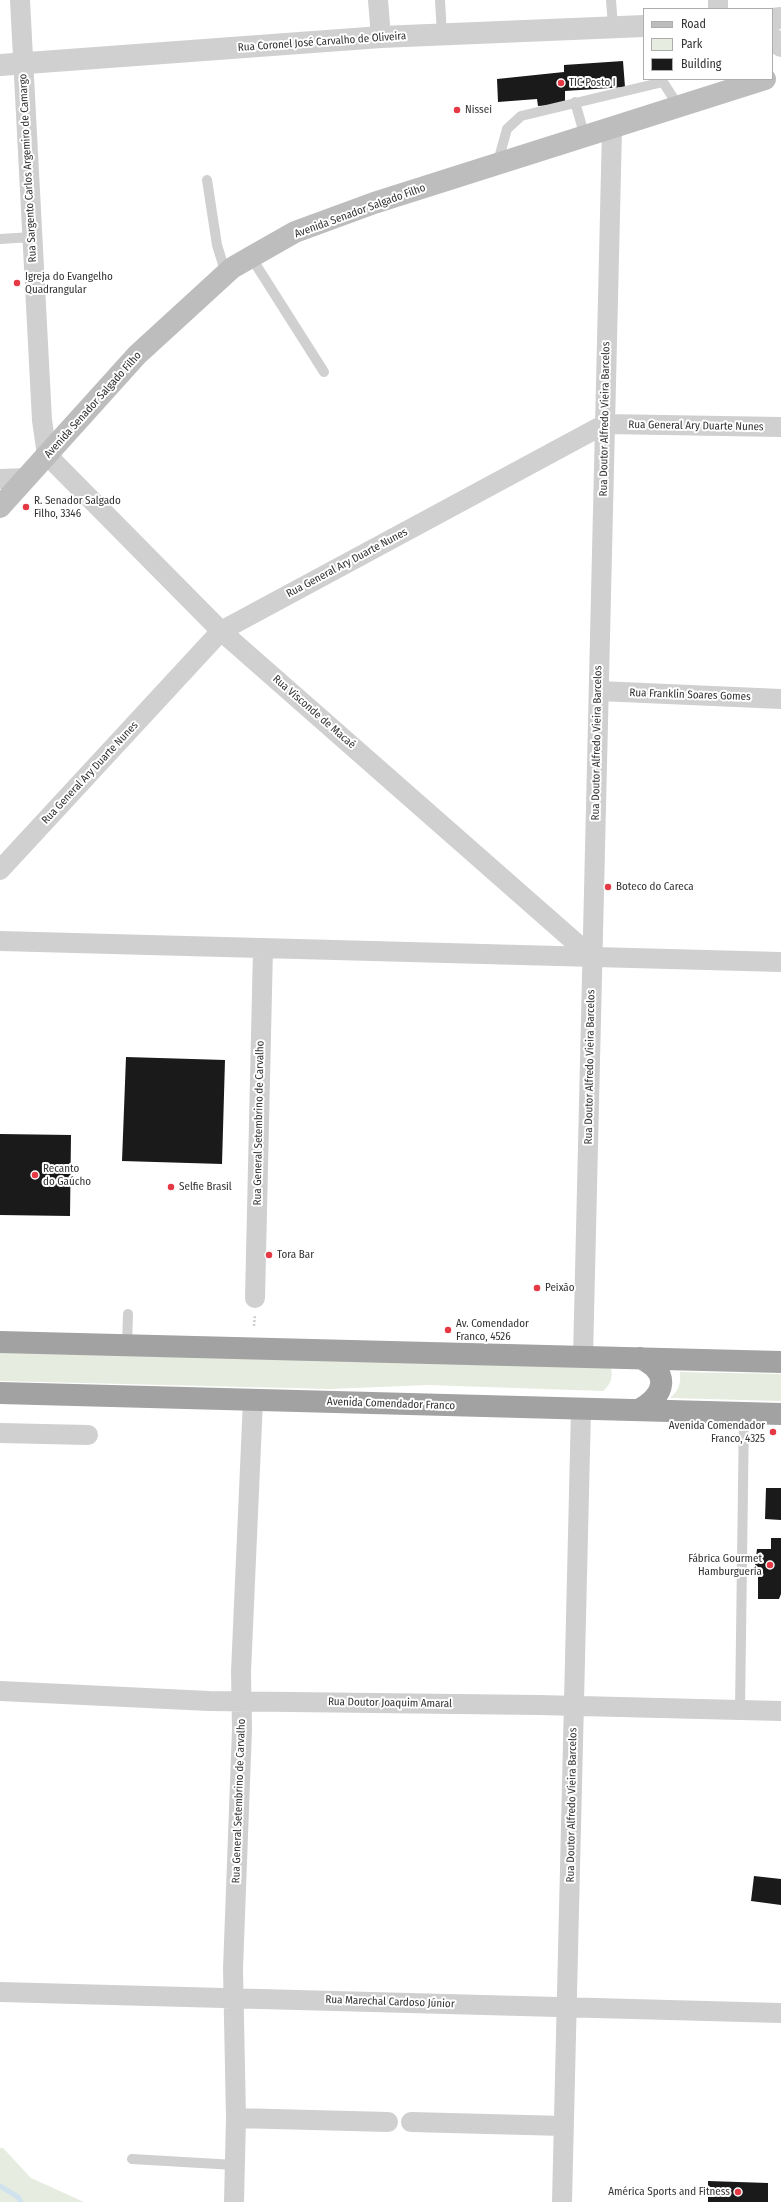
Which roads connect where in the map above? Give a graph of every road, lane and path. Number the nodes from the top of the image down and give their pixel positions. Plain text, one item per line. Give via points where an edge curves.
1 (20, 0) edge
2 (378, 0) edge
3 (440, 0) edge
4 (611, 0) edge
5 (643, 26) edge
6 (613, 27) junction
7 (442, 34) junction
8 (381, 37) junction
9 (773, 39) edge
10 (781, 46) edge
11 (22, 64) junction
12 (0, 65) edge
13 (762, 80) edge
14 (575, 102) junction
15 (679, 107) junction
16 (612, 129) junction
17 (585, 137) junction
18 (497, 165) junction
19 (207, 180) dead end
20 (32, 237) junction
21 (0, 239) edge
22 (251, 257) junction
23 (226, 274) junction
24 (324, 372) dead end
25 (605, 424) junction
26 (781, 427) edge
27 (48, 455) junction
28 (27, 478) junction
29 (0, 479) edge
30 (0, 507) edge
31 (221, 631) junction
32 (599, 691) junction
33 (781, 699) edge
34 (0, 870) edge
35 (0, 941) edge
36 (263, 948) junction
37 (592, 957) junction
38 (781, 962) edge
39 (255, 1298) dead end
40 (128, 1314) dead end
41 (0, 1342) edge
42 (127, 1345) junction
43 (583, 1356) junction
44 (640, 1358) junction
45 (781, 1362) edge
46 (0, 1393) edge
47 (253, 1400) junction
48 (581, 1409) junction
49 (638, 1410) junction
50 (744, 1413) junction
51 (781, 1414) edge
52 (0, 1433) edge
53 (88, 1435) dead end
54 (0, 1691) edge
55 (242, 1701) junction
56 (574, 1706) junction
57 (740, 1710) junction
58 (781, 1711) edge
59 (0, 1992) edge
60 (233, 1999) junction
61 (567, 2007) junction
62 (781, 2013) edge
63 (236, 2118) junction
64 (388, 2122) dead end
65 (411, 2122) dead end
66 (564, 2126) junction
67 (132, 2159) dead end
68 (235, 2164) junction
69 (234, 2202) edge
70 (562, 2202) edge

1 - 11 street, Rua Sargento Carlos Argemiro de Camargo
2 - 8 street
3 - 7 lane
4 - 6 lane
5 - 6 street, Rua Coronel José Carvalho de Oliveira
6 - 7 street, Rua Coronel José Carvalho de Oliveira
7 - 8 street, Rua Coronel José Carvalho de Oliveira
8 - 11 street, Rua Coronel José Carvalho de Oliveira
9 - 10 street
11 - 12 street, Rua Coronel José Carvalho de Oliveira
11 - 20 street, Rua Sargento Carlos Argemiro de Camargo
13 - 15 main road, Avenida Senador Salgado Filho
14 - 15 lane via 662,82
14 - 17 lane
14 - 18 lane via 521,116 507,129
15 - 16 main road, Avenida Senador Salgado Filho
16 - 17 main road, Avenida Senador Salgado Filho
16 - 25 street, Rua Doutor Alfredo Vieira Barcelos
17 - 18 main road, Avenida Senador Salgado Filho
18 - 22 main road, Avenida Senador Salgado Filho via 374,203 295,232
19 - 23 lane via 217,245
20 - 21 lane
20 - 27 street, Rua Sargento Carlos Argemiro de Camargo via 42,420
22 - 23 main road, Avenida Senador Salgado Filho
22 - 24 lane
23 - 27 main road, Avenida Senador Salgado Filho via 137,355
25 - 26 street, Rua General Ary Duarte Nunes
25 - 31 street, Rua General Ary Duarte Nunes
25 - 32 street, Rua Doutor Alfredo Vieira Barcelos
27 - 28 main road, Avenida Senador Salgado Filho
27 - 31 street, Rua Visconde de Macaé
28 - 29 street
28 - 30 main road, Avenida Senador Salgado Filho
31 - 34 street, Rua General Ary Duarte Nunes
31 - 37 street, Rua Visconde de Macaé
32 - 33 street, Rua Franklin Soares Gomes
32 - 37 street, Rua Doutor Alfredo Vieira Barcelos
35 - 36 street
36 - 37 street
36 - 39 street, Rua General Setembrino de Carvalho
37 - 38 street
37 - 43 street, Rua Doutor Alfredo Vieira Barcelos
40 - 42 lane
41 - 42 highway
42 - 43 highway
43 - 44 highway
44 - 45 highway
44 - 49 highway via 659,1370 661,1383 658,1395 650,1404
46 - 47 highway, Avenida Comendador Franco
47 - 48 highway, Avenida Comendador Franco
47 - 55 street, Rua General Setembrino de Carvalho
48 - 49 highway, Avenida Comendador Franco
48 - 56 street, Rua Doutor Alfredo Vieira Barcelos
49 - 50 highway, Avenida Comendador Franco
50 - 51 highway, Avenida Comendador Franco
50 - 57 lane
52 - 53 street
54 - 55 street, Rua Doutor Joaquim Amaral
55 - 56 street, Rua Doutor Joaquim Amaral
55 - 60 street, Rua General Setembrino de Carvalho
56 - 57 street, Rua Doutor Joaquim Amaral
56 - 61 street, Rua Doutor Alfredo Vieira Barcelos
57 - 58 street, Rua Doutor Joaquim Amaral
59 - 60 street, Rua Marechal Cardoso Júnior
60 - 61 street, Rua Marechal Cardoso Júnior
60 - 63 street, Rua General Setembrino de Carvalho
61 - 62 street, Rua Marechal Cardoso Júnior
61 - 66 street, Rua Doutor Alfredo Vieira Barcelos
63 - 64 street
63 - 68 street, Rua General Setembrino de Carvalho
65 - 66 street
66 - 70 street, Rua Doutor Alfredo Vieira Barcelos
67 - 68 lane
68 - 69 street, Rua General Setembrino de Carvalho

